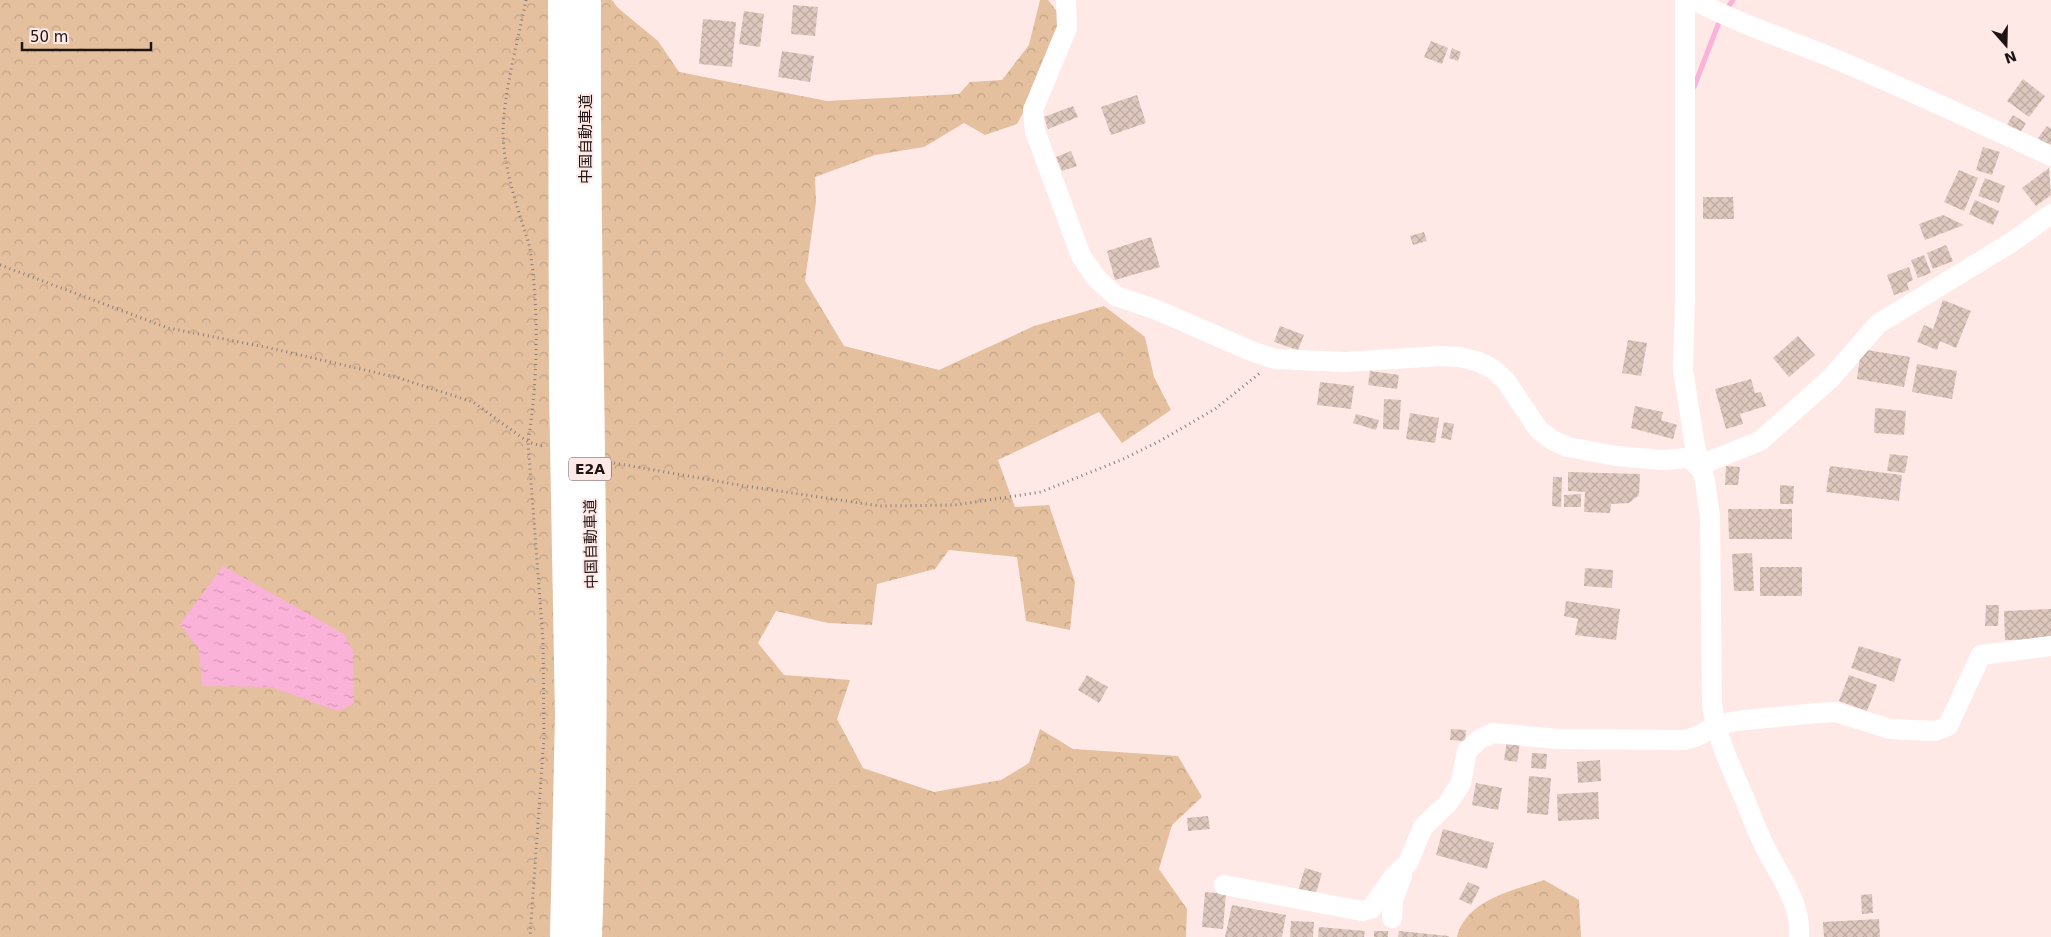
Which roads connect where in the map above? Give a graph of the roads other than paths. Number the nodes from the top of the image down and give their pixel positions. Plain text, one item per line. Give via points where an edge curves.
1 (562, 0) edge
2 (587, 0) edge
3 (1066, 0) edge
4 (1685, 0) edge
5 (1694, 0) edge
6 (2051, 156) edge
7 (2051, 214) edge
8 (1700, 468) junction
9 (2051, 646) edge
10 (1715, 726) junction
11 (1408, 863) junction
12 (1224, 885) dead end
13 (1392, 918) dead end
14 (564, 937) edge
15 (588, 937) edge
16 (1799, 937) edge

1 - 14 highway, 中国自動車道 / E2A via 568,715
2 - 15 highway, 中国自動車道 / E2A via 586,172 594,722
3 - 8 street via 1067,28 1033,110 1035,131 1081,256 1096,279 1116,296 1157,310 1251,352 1275,358 1346,362 1442,356 1480,362 1506,381 1538,429 1552,440 1568,447 1616,456 1662,460 1689,458
4 - 8 street via 1683,370
5 - 6 street
7 - 8 street via 2012,242 1878,324 1831,378 1760,441
8 - 10 street via 1710,517
9 - 10 street via 1981,655 1948,726 1936,731 1890,729 1835,712 1736,721
10 - 11 street via 1685,740 1558,739 1493,733 1467,751 1461,783 1448,803 1423,827
10 - 16 street via 1764,845 1788,889 1800,925
11 - 12 street via 1394,876 1371,909 1362,911
11 - 13 street via 1393,900

